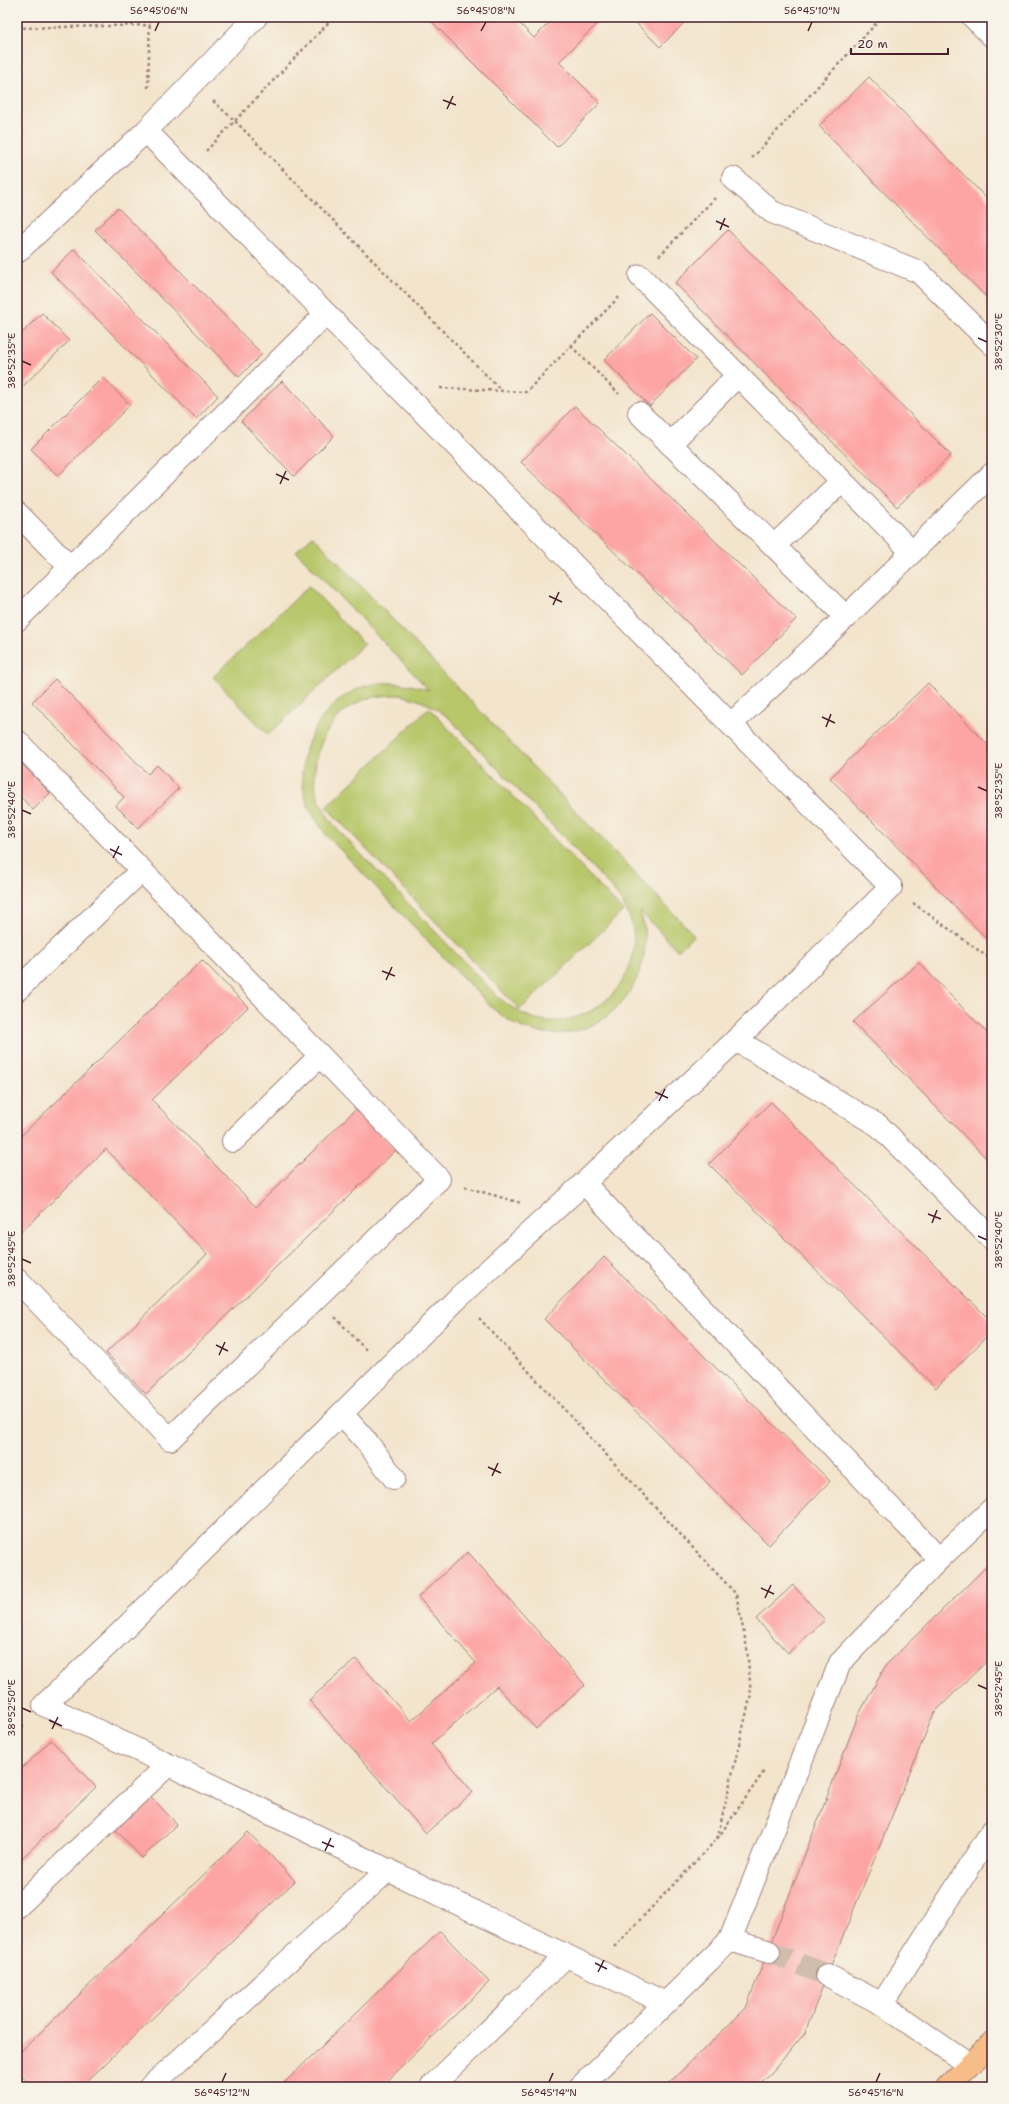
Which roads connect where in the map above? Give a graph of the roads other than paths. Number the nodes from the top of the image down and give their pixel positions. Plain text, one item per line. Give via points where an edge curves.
1 (256, 17) edge
2 (973, 17) edge
3 (992, 36) edge
4 (146, 132) junction
5 (733, 178) dead end
6 (17, 252) edge
7 (640, 276) dead end
8 (326, 314) junction
9 (992, 344) edge
10 (738, 375) junction
11 (639, 413) road end
12 (670, 444) junction
13 (992, 474) edge
14 (842, 481) junction
15 (17, 513) edge
16 (774, 546) junction
17 (912, 552) junction
18 (70, 567) junction
19 (846, 617) junction
20 (17, 620) edge
21 (731, 724) junction
22 (17, 741) edge
23 (142, 870) junction
24 (17, 990) edge
25 (736, 1040) junction
26 (320, 1056) junction
27 (233, 1142) dead end
28 (584, 1183) junction
29 (992, 1239) edge
30 (17, 1280) edge
31 (342, 1414) junction
32 (394, 1478) dead end
33 (992, 1509) edge
34 (938, 1559) junction
35 (168, 1765) junction
36 (992, 1830) edge
37 (388, 1870) junction
38 (17, 1907) edge
39 (730, 1940) junction
40 (769, 1952) tunnel mouth
41 (566, 1956) junction
42 (827, 1974) tunnel mouth
43 (665, 2003) junction
44 (882, 2004) junction
45 (992, 2043) edge
46 (970, 2065) junction
47 (150, 2087) edge
48 (431, 2087) edge
49 (580, 2087) edge
50 (947, 2087) edge

1 - 4 street
2 - 3 street
4 - 6 street
4 - 8 street
5 - 9 street via 772,212 919,272
7 - 10 street
8 - 18 street
8 - 21 street
10 - 12 street
10 - 14 street
11 - 12 street
12 - 16 street
13 - 17 street
14 - 16 street
14 - 17 street
15 - 18 street
16 - 19 street
17 - 19 street
18 - 20 street
19 - 21 street
21 - 25 street via 891,887
22 - 23 street
23 - 24 street
23 - 26 street
25 - 28 street
25 - 29 street via 879,1126
26 - 27 street
26 - 30 street via 439,1179 170,1440
28 - 31 street via 459,1297 384,1369
28 - 34 street
31 - 32 street
31 - 35 street via 44,1705
33 - 34 street
34 - 39 street via 840,1664
35 - 37 street
35 - 38 street
36 - 44 street
37 - 41 street
37 - 47 street
39 - 40 street
39 - 43 street
41 - 43 street
41 - 48 street
42 - 44 street
43 - 49 street
44 - 46 street
45 - 46 main road
46 - 50 main road

